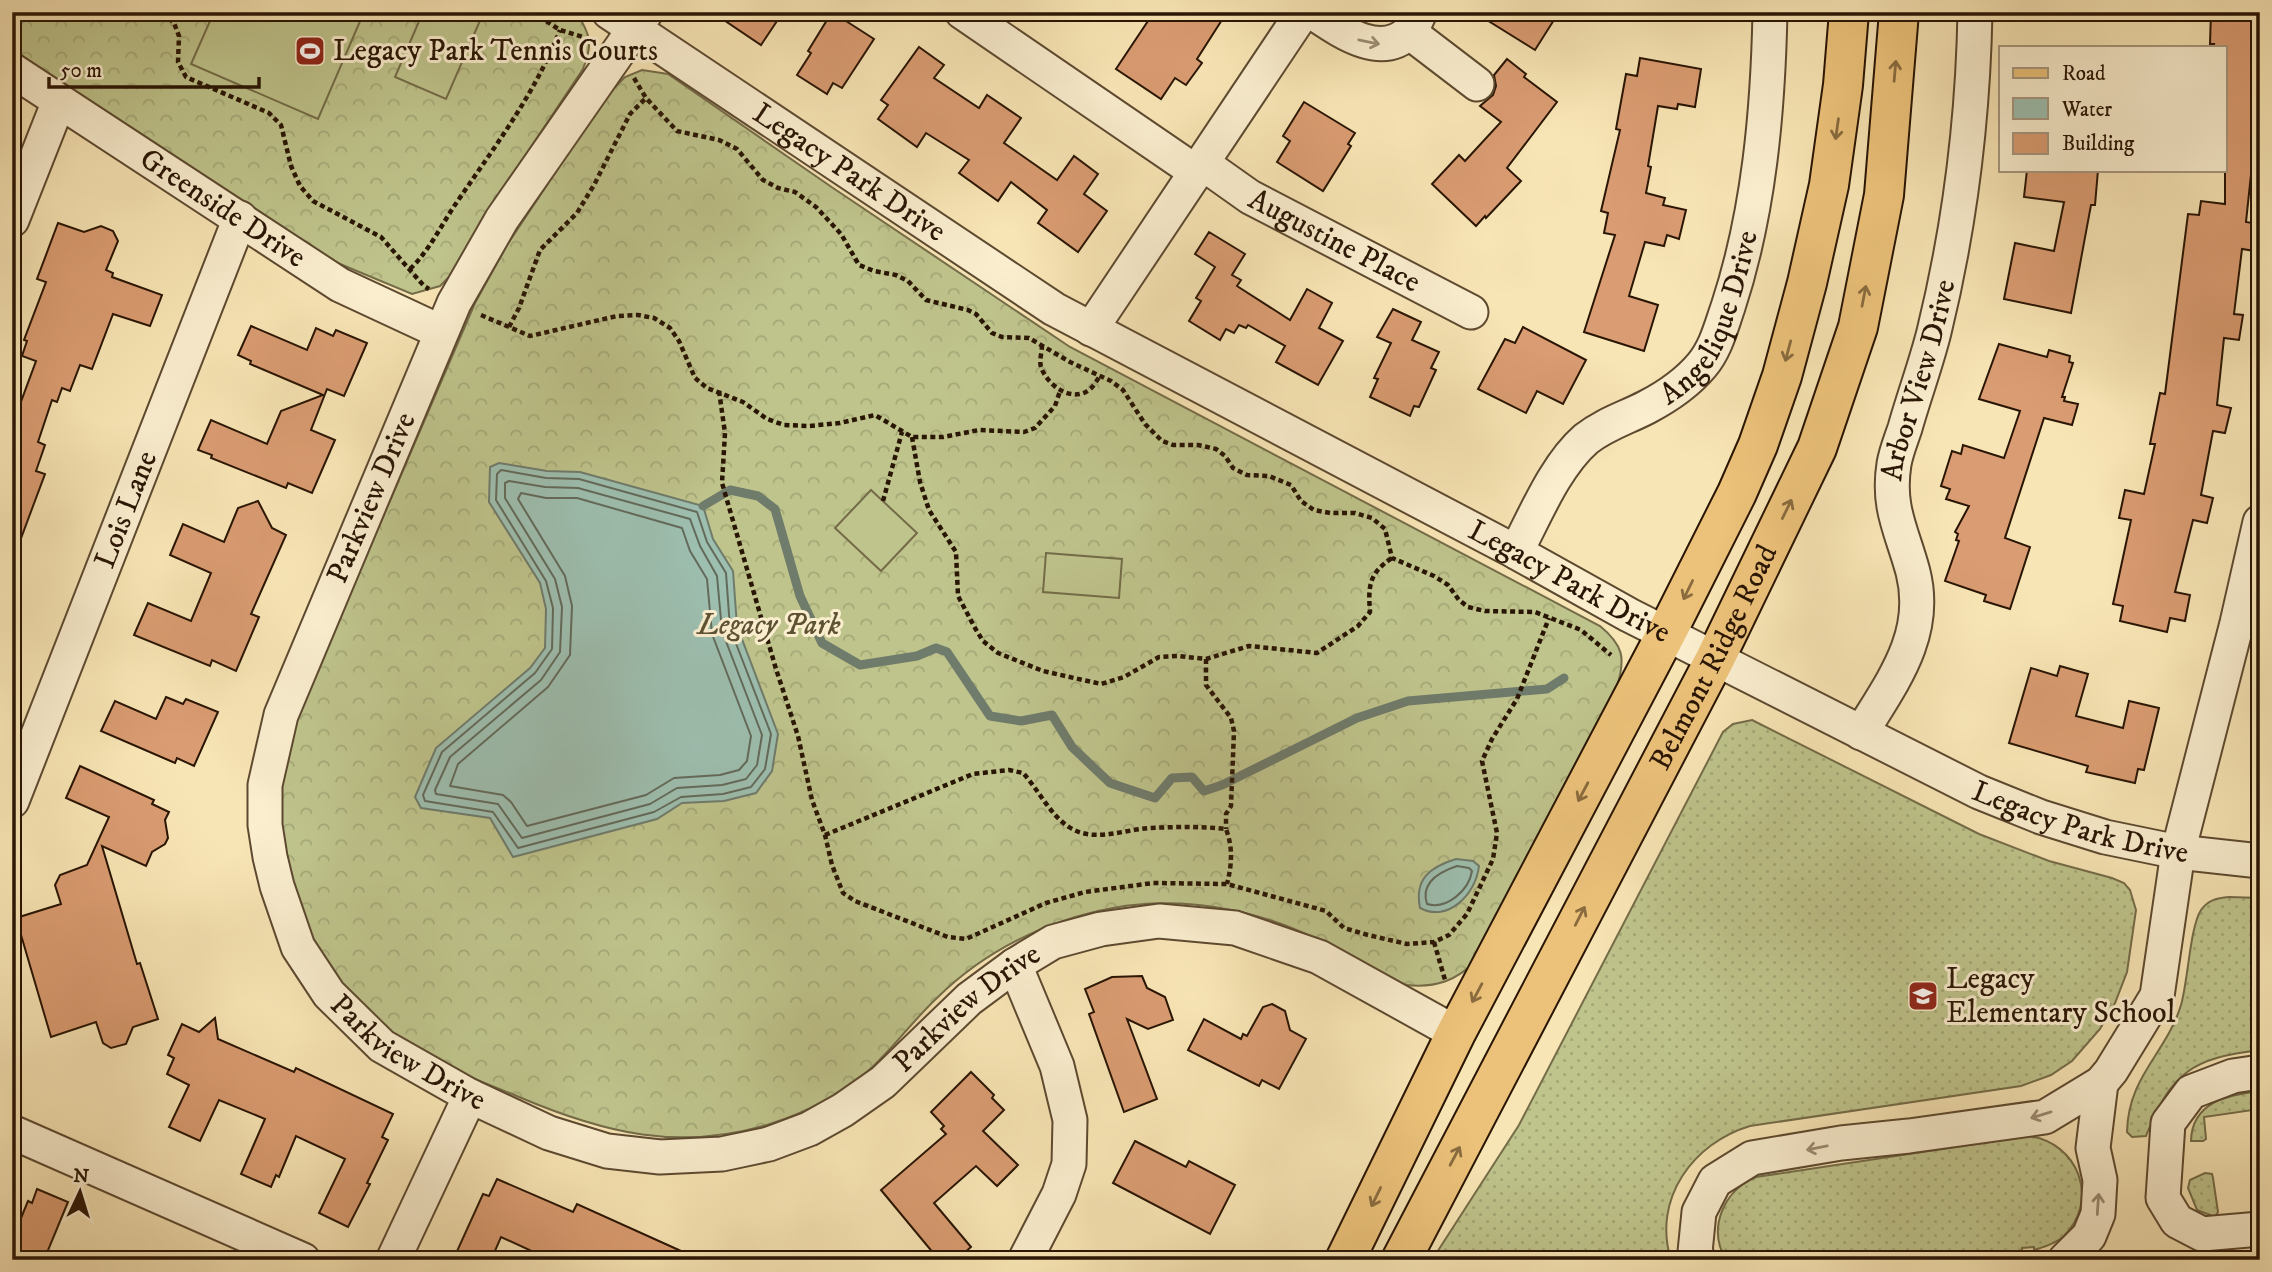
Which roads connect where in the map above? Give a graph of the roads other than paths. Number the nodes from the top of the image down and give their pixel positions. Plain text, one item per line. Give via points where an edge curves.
1 (962, 12) edge
2 (1303, 12) edge
3 (1312, 12) edge
4 (1770, 12) edge
5 (1849, 12) edge
6 (1899, 12) edge
7 (1975, 12) edge
8 (630, 18) edge
9 (1414, 22) edge
10 (12, 70) edge
11 (1477, 84) dead end
12 (59, 101) junction
13 (1199, 168) junction
14 (240, 218) junction
15 (12, 219) edge
16 (1471, 312) dead end
17 (448, 317) junction
18 (1091, 329) junction
19 (2260, 522) edge
20 (1516, 552) junction
21 (2248, 626) edge
22 (1666, 634) junction
23 (1715, 659) junction
24 (1861, 733) junction
25 (12, 801) edge
26 (2178, 852) junction
27 (2260, 861) edge
28 (1015, 965) junction
29 (1456, 1033) junction
30 (2260, 1072) edge
31 (2101, 1083) junction
32 (470, 1096) junction
33 (12, 1132) edge
34 (2260, 1229) edge
35 (303, 1260) edge
36 (393, 1260) edge
37 (1025, 1260) edge
38 (1345, 1260) edge
39 (1401, 1260) edge
40 (1699, 1260) edge
41 (2065, 1260) edge

1 - 13 street, Augustine Place
2 - 13 street
3 -> 9 street via 1353,38 1380,45
4 - 20 street, Angelique Drive via 1763,139 1739,274 1717,340 1702,365 1673,392 1585,440 1563,466
5 -> 22 main road, Belmont Ridge Road via 1829,185 1782,376 1748,469
23 -> 6 main road, Belmont Ridge Road via 1817,448 1858,327 1884,195
7 - 24 street, Arbor View Drive via 1966,164 1953,250 1933,336 1894,462 1895,520 1913,574 1917,608 1912,640 1900,670
8 - 17 street, Parkview Drive via 613,58 502,219
8 - 18 street, Legacy Park Drive via 1054,309
9 - 11 street
10 - 12 street, Greenside Drive
12 - 14 street, Greenside Drive
12 - 15 street
13 - 16 street, Augustine Place
13 - 18 street
14 - 17 street, Greenside Drive via 340,285
14 - 25 street, Lois Lane
17 - 32 street, Parkview Drive via 281,715 265,785 265,825 276,887 298,947 329,994 382,1046
18 - 20 street, Legacy Park Drive
19 - 21 street
20 - 22 street, Legacy Park Drive
21 - 26 street
22 - 23 street, Legacy Park Drive
22 -> 29 main road, Belmont Ridge Road
23 - 24 street, Legacy Park Drive
39 -> 23 main road, Belmont Ridge Road
24 - 26 street, Legacy Park Drive via 1979,792 2041,817 2105,837
26 - 27 street, Legacy Park Drive
26 - 31 street via 2157,996
28 - 29 street, Parkview Drive via 1053,942 1101,929 1159,922 1235,928 1319,957
28 - 32 street, Parkview Drive via 969,999 883,1082 809,1129 769,1144 722,1154 672,1157 607,1151 550,1133
28 - 37 street via 1057,1066 1070,1120 1069,1164
29 -> 38 main road, Belmont Ridge Road
30 - 34 street via 2212,1084 2192,1092 2184,1102 2168,1123 2163,1198 2177,1221 2202,1234
31 -> 40 street via 2045,1117 1752,1158 1715,1181 1699,1212 1695,1252
41 -> 31 street via 2089,1236 2098,1214 2100,1180 2092,1148
32 - 36 street
33 - 35 street

